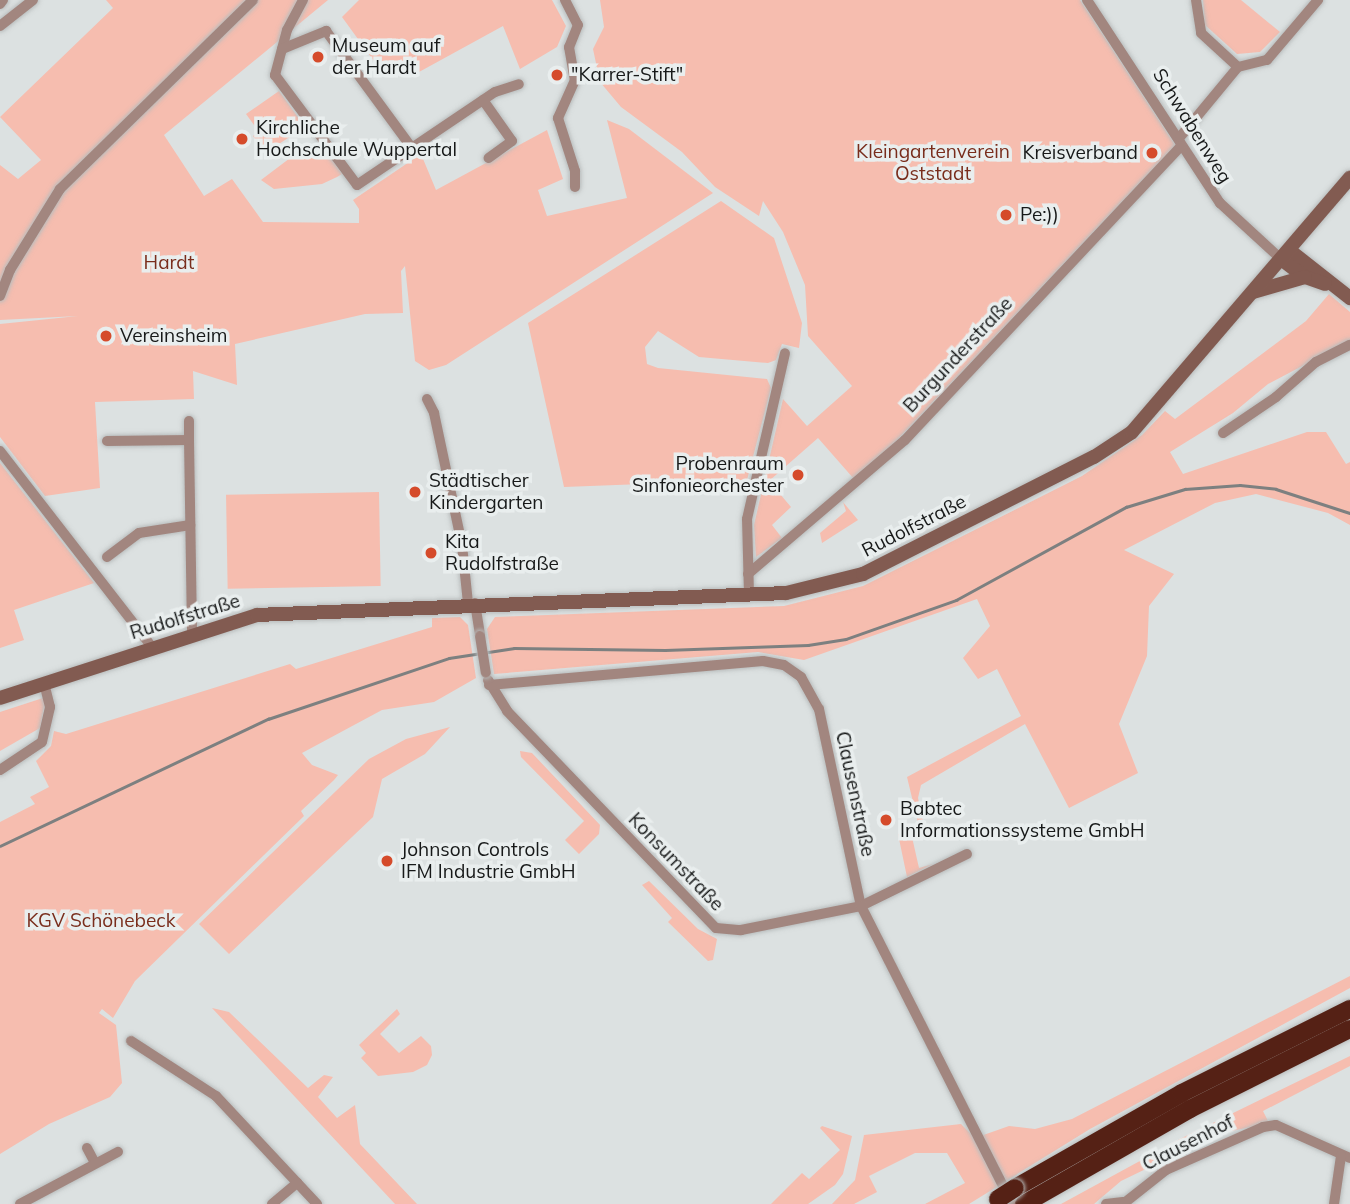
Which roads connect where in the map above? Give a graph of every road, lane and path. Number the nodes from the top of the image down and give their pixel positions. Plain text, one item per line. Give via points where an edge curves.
1 (33, 0) edge
2 (253, 0) edge
3 (303, 0) edge
4 (565, 0) edge
5 (1087, 0) edge
6 (1318, 0) edge
7 (1195, 5) edge
8 (0, 26) edge
9 (282, 48) junction
10 (1238, 67) junction
11 (519, 84) dead end
12 (483, 100) junction
13 (1181, 141) junction
14 (412, 148) junction
15 (489, 158) dead end
16 (1350, 178) edge
17 (575, 187) dead end
18 (1285, 255) junction
19 (1305, 277) junction
20 (1335, 287) junction
21 (1251, 293) junction
22 (0, 296) edge
23 (1350, 298) edge
24 (1350, 345) edge
25 (785, 353) dead end
26 (427, 399) dead end
27 (189, 421) dead end
28 (1223, 433) dead end
29 (189, 440) junction
30 (107, 441) dead end
31 (0, 451) edge
32 (190, 525) junction
33 (107, 557) dead end
34 (748, 574) junction
35 (749, 594) junction
36 (472, 603) junction
37 (192, 633) junction
38 (152, 647) junction
39 (44, 683) junction
40 (489, 685) junction
41 (0, 698) edge
42 (0, 770) edge
43 (967, 854) dead end
44 (861, 906) junction
45 (1350, 1009) edge
46 (1350, 1029) edge
47 (131, 1041) dead end
48 (87, 1148) dead end
49 (118, 1152) dead end
50 (1345, 1157) edge
51 (95, 1163) junction
52 (297, 1183) junction
53 (1008, 1200) edge
54 (1123, 1203) edge
55 (20, 1204) edge
56 (272, 1204) edge
57 (317, 1204) edge
58 (1106, 1204) edge
59 (1334, 1204) edge

1 - 8 street
2 - 22 street via 60,189 10,270
3 - 9 street
4 - 17 street via 578,25 569,47 575,80 558,118 575,171
5 - 13 street, Schwabenweg
6 - 10 street via 1266,60
7 - 10 street via 1207,41
9 - 14 street via 326,31
9 - 14 street via 274,70 359,186
10 - 13 street, Burgunderstraße
11 - 12 street
12 - 14 street
12 - 15 street via 512,141
13 - 18 street, Schwabenweg via 1220,203
13 - 34 street, Burgunderstraße via 905,440
16 - 18 street, Rudolfstraße
18 - 19 street
18 - 20 street
18 - 21 street, Rudolfstraße
19 - 20 street
19 - 21 street
20 - 23 street
21 - 35 street, Rudolfstraße via 1158,406 1116,444 863,574 811,589
24 - 28 street via 1316,362 1276,397
25 - 34 street via 747,519
26 - 36 street via 435,413
27 - 29 street
29 - 30 street
29 - 32 street
31 - 38 street
32 - 33 street via 139,533
32 - 37 street
34 - 35 street
35 - 36 street, Rudolfstraße
36 - 37 street, Rudolfstraße via 257,615
36 - 40 street, Konsumstraße, bridge
37 - 38 street, Rudolfstraße
38 - 39 street, Rudolfstraße
39 - 41 street, Rudolfstraße
39 - 42 street via 50,707 42,743
40 - 44 street, Konsumstraße via 507,711 716,928 741,930
40 - 44 street, Clausenstraße via 763,661 793,671 809,686 818,709
43 - 44 street, Konsumstraße
44 - 53 street, Clausenstraße
45 - 53 highway via 1182,1093
46 - 53 highway
47 - 52 street via 216,1096
48 - 51 street
49 - 51 street
50 - 54 street, Clausenhof via 1276,1125 1230,1139 1166,1170
50 - 59 street
51 - 55 street
52 - 56 street
52 - 57 street
54 - 58 street

